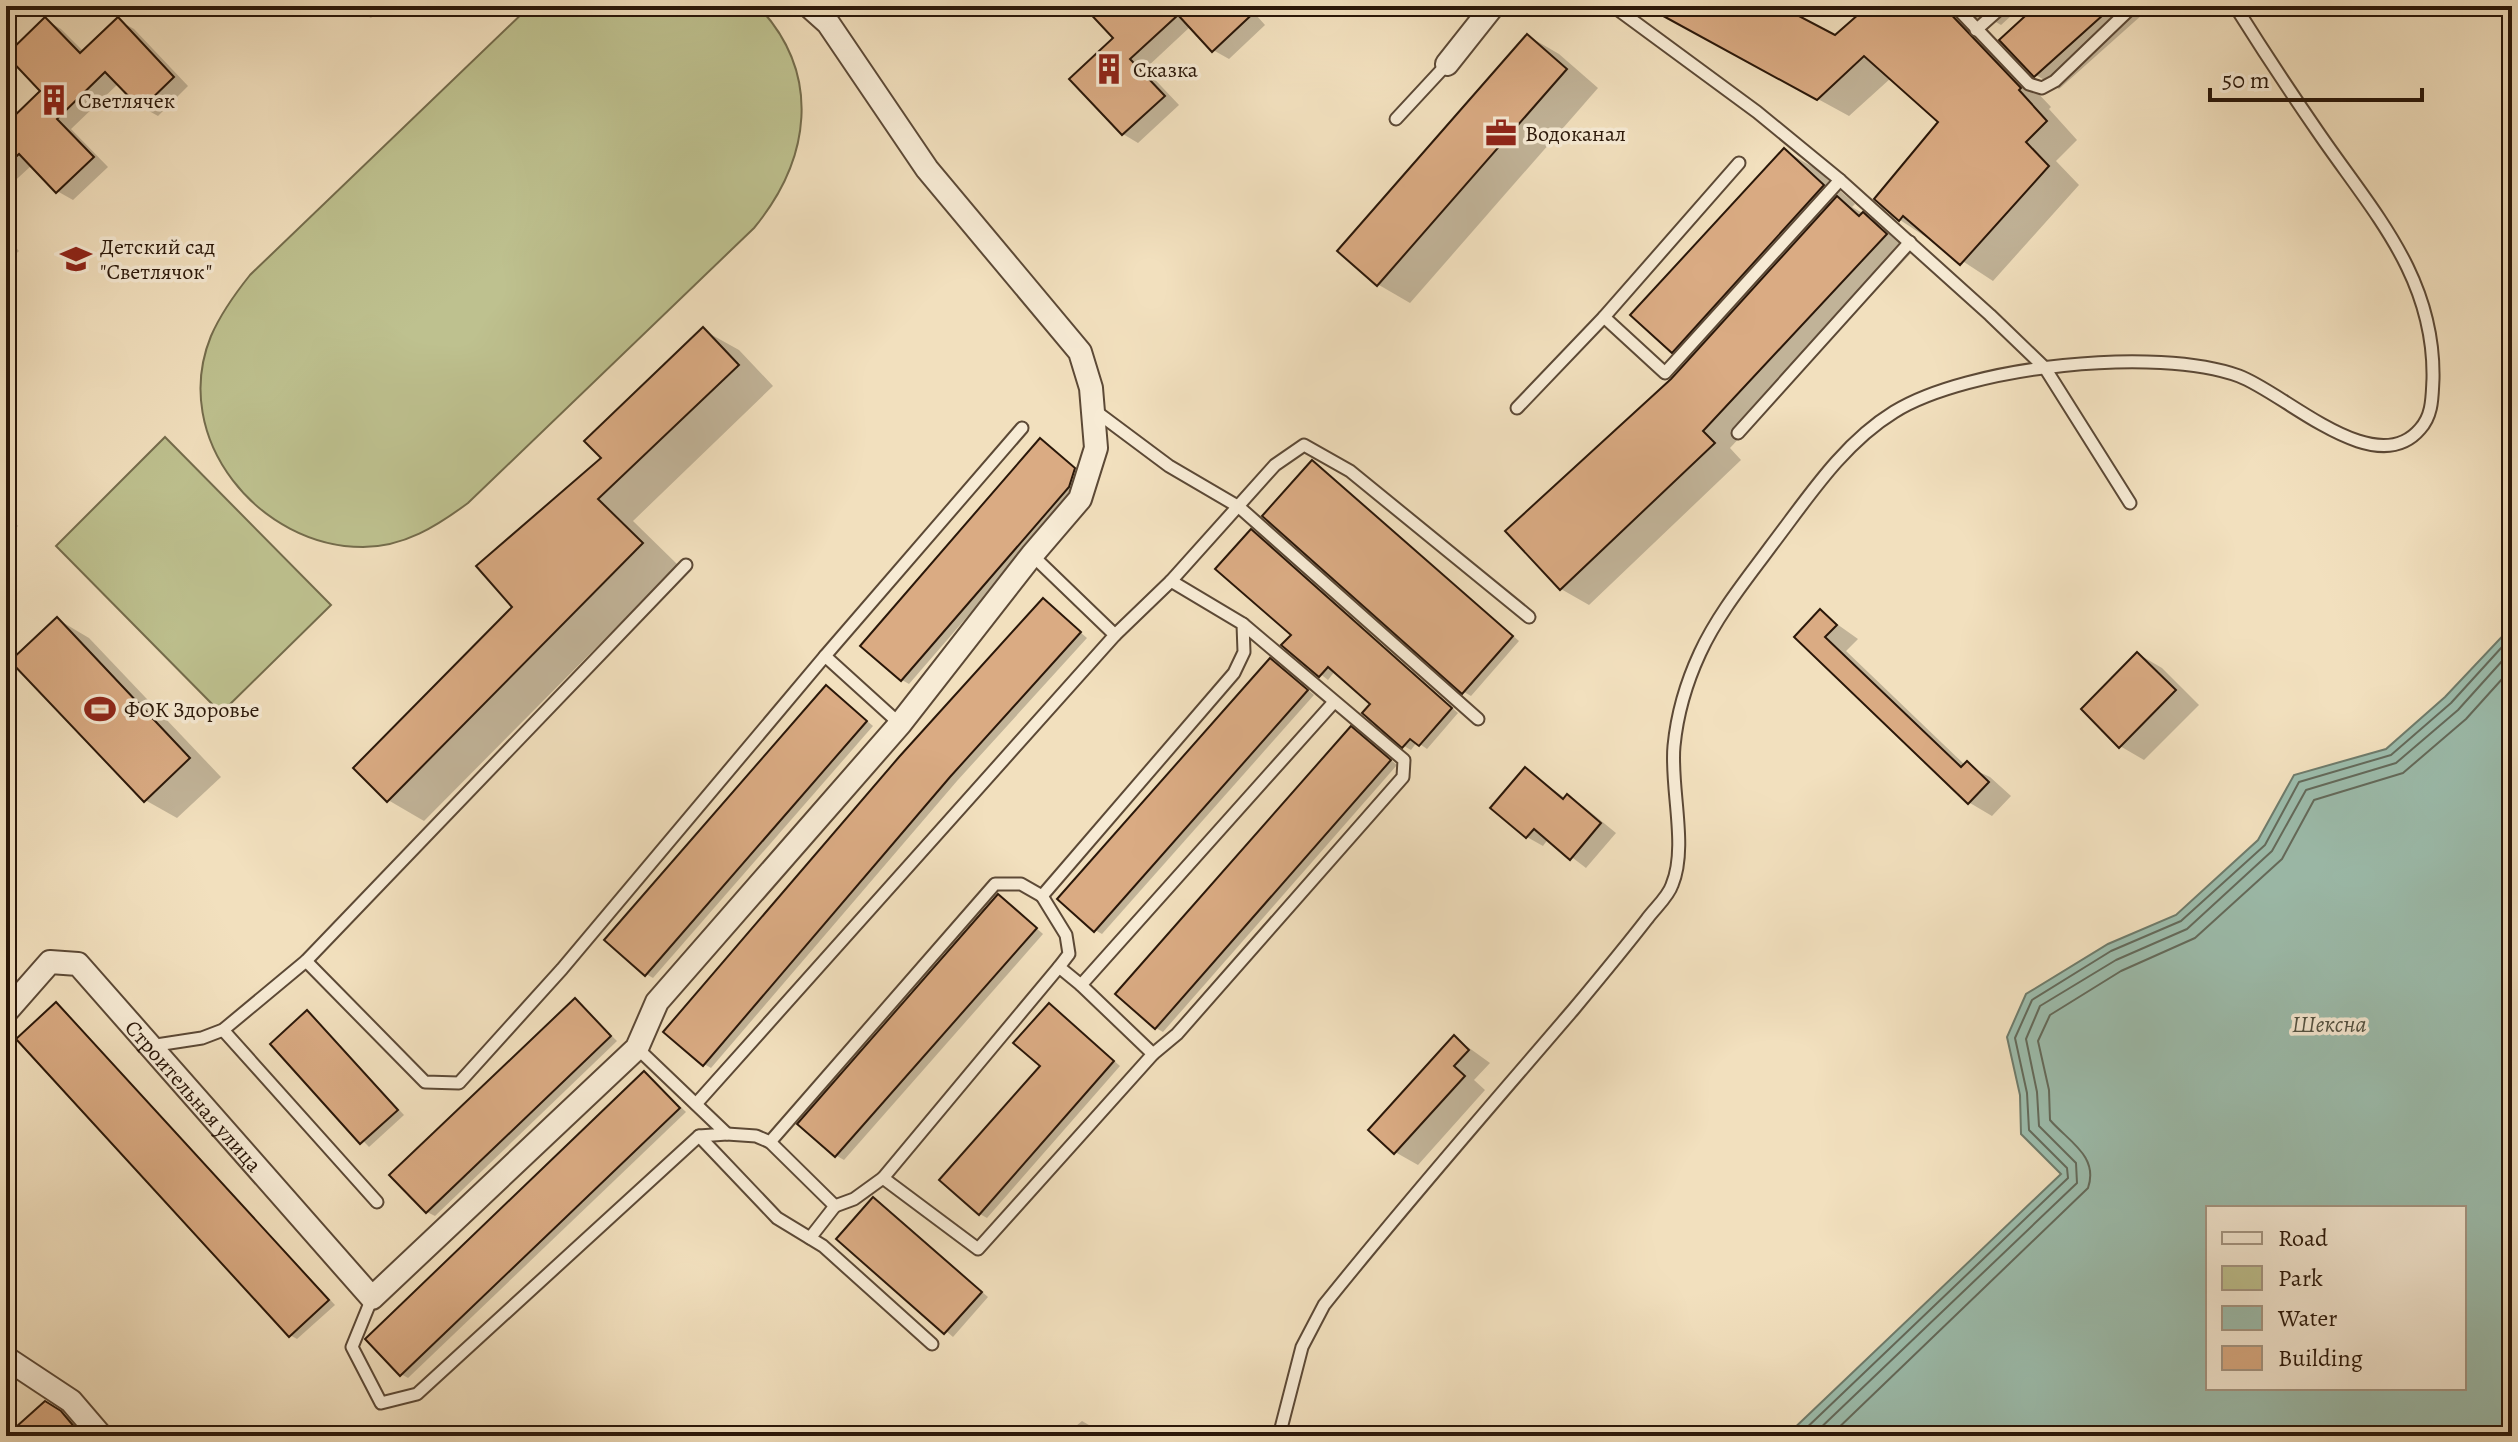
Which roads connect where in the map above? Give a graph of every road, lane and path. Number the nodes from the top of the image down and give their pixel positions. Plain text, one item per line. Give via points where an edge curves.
1 (1493, 6) edge
2 (1613, 6) edge
3 (1955, 6) edge
4 (2003, 6) edge
5 (2133, 6) edge
6 (2235, 6) edge
7 (815, 8) edge
8 (1976, 30) junction
9 (1447, 64) joint
10 (1396, 119) dead end
11 (1739, 163) dead end
12 (1840, 180) junction
13 (1910, 242) junction
14 (1604, 317) junction
15 (2045, 368) junction
16 (1517, 408) dead end
17 (1094, 410) junction
18 (1022, 428) dead end
19 (1738, 433) dead end
20 (2130, 503) dead end
21 (1239, 507) junction
22 (1032, 555) junction
23 (686, 565) dead end
24 (1171, 581) junction
25 (1529, 617) dead end
26 (1243, 624) junction
27 (1115, 635) junction
28 (825, 656) junction
29 (1334, 702) junction
30 (1478, 719) dead end
31 (900, 724) junction
32 (1042, 896) junction
33 (306, 961) junction
34 (1059, 967) junction
35 (1081, 985) junction
36 (6, 1012) edge
37 (223, 1030) junction
38 (149, 1046) junction
39 (637, 1048) junction
40 (1153, 1054) junction
41 (696, 1104) junction
42 (727, 1134) junction
43 (699, 1136) junction
44 (770, 1142) junction
45 (883, 1178) junction
46 (377, 1202) dead end
47 (835, 1206) junction
48 (810, 1238) junction
49 (372, 1298) junction
50 (932, 1344) dead end
51 (6, 1358) edge
52 (101, 1436) edge
53 (1279, 1436) edge

1 - 9 street
2 - 12 lane
3 - 8 lane
4 - 8 lane
5 - 8 lane via 2042,88 2029,84
6 - 15 lane via 2381,216 2406,261 2427,320 2433,358 2432,406 2420,430 2400,443 2373,446 2339,435 2239,376 2194,365
7 - 17 street via 927,169 1080,352
9 - 10 lane
11 - 14 lane
12 - 13 lane
12 - 14 lane via 1665,373
13 - 15 lane
13 - 19 lane
14 - 16 lane
15 - 20 lane
15 - 53 lane via 1970,383 1890,414 1818,484 1731,601 1700,652 1674,746 1678,859 1672,887 1324,1305 1302,1347
17 - 21 lane via 1169,466
17 - 22 street via 1096,448 1080,499
18 - 28 lane
21 - 24 lane
21 - 25 lane via 1275,465 1304,445 1350,471
21 - 30 lane
22 - 27 lane
22 - 31 street
23 - 33 lane
24 - 26 lane
24 - 27 lane
26 - 29 lane
26 - 32 lane via 1244,652 1234,673
27 - 41 lane
28 - 31 lane
28 - 33 lane via 562,969 459,1083 425,1082
29 - 35 lane
29 - 40 lane via 1404,760 1403,777 1177,1034
31 - 39 street via 657,1002
32 - 34 lane via 1066,935 1069,954
32 - 44 lane via 1021,884 995,884
33 - 37 lane
34 - 35 lane
34 - 45 lane
35 - 40 lane
36 - 38 street, Строительная улица via 50,962 78,964
37 - 38 lane
37 - 46 lane
38 - 49 street, Строительная улица
39 - 41 lane
39 - 49 street
40 - 45 lane via 978,1249
41 - 42 lane
42 - 43 lane
42 - 44 lane
43 - 48 lane via 777,1218
43 - 49 lane via 417,1394 381,1403 352,1347
44 - 47 lane
45 - 47 lane
47 - 48 lane
48 - 50 lane
51 - 52 street via 71,1401

